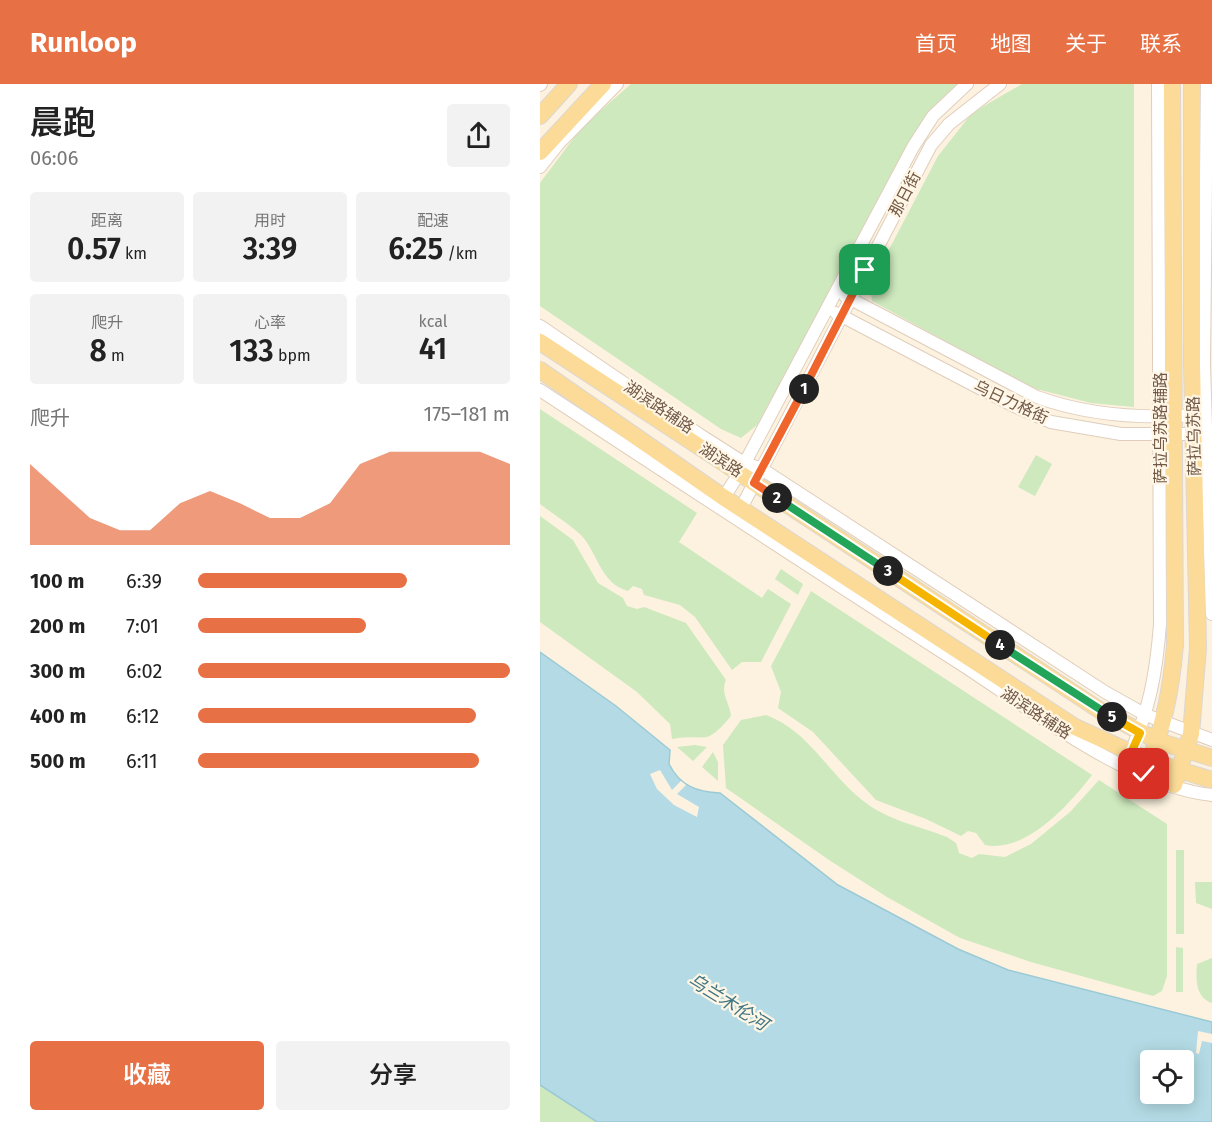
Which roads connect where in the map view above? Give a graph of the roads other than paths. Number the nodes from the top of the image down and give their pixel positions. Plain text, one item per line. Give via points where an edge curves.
1 (570, 84) edge
2 (603, 84) edge
3 (617, 84) edge
4 (967, 84) edge
5 (1000, 84) edge
6 (1158, 84) edge
7 (1172, 84) edge
8 (1192, 84) edge
9 (1207, 84) edge
10 (540, 116) edge
11 (540, 162) edge
12 (836, 291) junction
13 (850, 299) junction
14 (827, 308) junction
15 (842, 316) junction
16 (540, 326) edge
17 (540, 342) edge
18 (540, 370) edge
19 (540, 390) edge
20 (1203, 415) edge
21 (1167, 416) junction
22 (1168, 434) junction
23 (1204, 434) edge
24 (742, 467) junction
25 (758, 476) junction
26 (721, 502) junction
27 (738, 513) junction
28 (1212, 614) edge
29 (1146, 715) junction
30 (1164, 722) junction
31 (1140, 733) junction
32 (1191, 734) junction
33 (1212, 739) edge
34 (1158, 741) junction
35 (1187, 751) junction
36 (1210, 758) edge
37 (1128, 759) junction
38 (1147, 767) junction
39 (1177, 778) junction
40 (1207, 787) edge

1 - 10 main road
2 - 11 main road
3 - 11 street
4 - 12 street, 那日街 via 933,116 913,147
5 - 13 street, 那日街 via 949,124 931,145
6 - 21 street, 萨拉乌苏路辅路
7 - 21 main road, 萨拉乌苏路
8 - 20 main road, 萨拉乌苏路
9 - 20 street
12 - 13 street, 乌日力格街
12 - 14 street, 那日街
13 - 15 street, 那日街
13 - 21 street, 乌日力格街 via 1037,397 1069,409
14 - 15 street, 乌日力格街
14 - 24 street, 那日街
15 - 22 street, 乌日力格街 via 1051,422 1110,432
15 - 25 street, 那日街
16 - 24 street, 湖滨路辅路
17 - 24 main road, 湖滨路
18 - 26 main road, 湖滨路
19 - 26 street
20 - 21 street, 乌日力格街
20 - 23 main road, 萨拉乌苏路
21 - 22 main road, 萨拉乌苏路
22 - 23 street, 乌日力格街
22 - 29 street, 萨拉乌苏路辅路 via 1160,624 1156,675
22 - 30 main road, 萨拉乌苏路 via 1175,645
23 - 28 street
23 - 32 main road, 萨拉乌苏路 via 1197,694
24 - 25 main road, 湖滨路
24 - 26 street, 那日街
25 - 27 street, 那日街
25 - 29 street
25 - 31 main road, 湖滨路 via 1101,711
26 - 27 main road, 湖滨路
27 - 37 main road, 湖滨路
29 - 30 street
29 - 31 street, 萨拉乌苏路辅路
30 - 32 street
30 - 34 main road, 萨拉乌苏路
31 - 34 main road, 湖滨路
31 - 37 street, 萨拉乌苏路辅路
32 - 33 street
32 - 35 main road, 萨拉乌苏路
33 - 36 street
34 - 35 main road, 湖滨路
34 - 38 main road, 萨拉乌苏路
35 - 36 main road, 湖滨路
35 - 39 main road, 萨拉乌苏路
36 - 40 street
37 - 38 main road, 湖滨路
38 - 39 main road, 湖滨路
39 - 40 main road, 湖滨路

